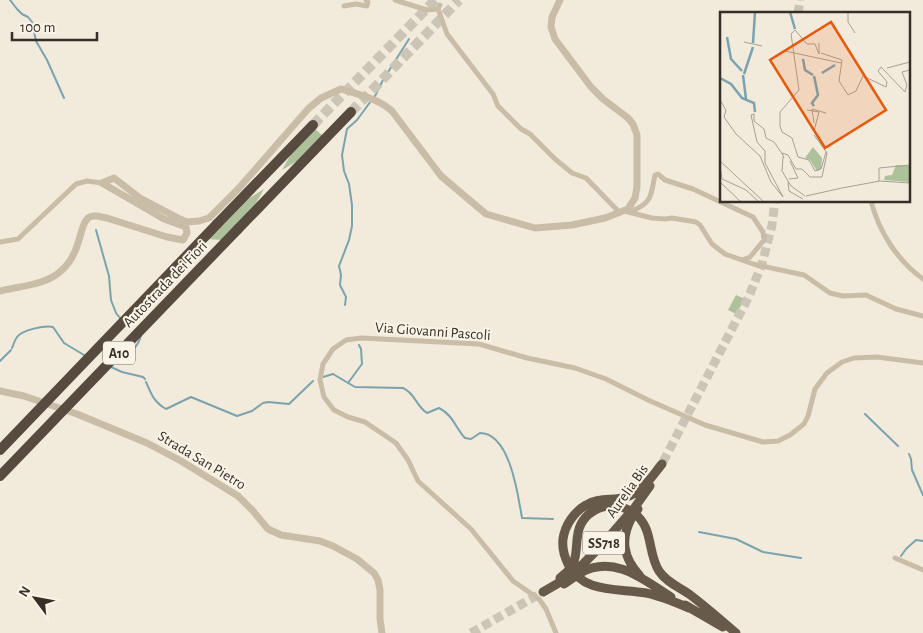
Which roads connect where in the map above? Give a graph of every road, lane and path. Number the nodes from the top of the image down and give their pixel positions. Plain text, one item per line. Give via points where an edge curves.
1 (366, 0) edge
2 (395, 0) edge
3 (560, 0) edge
4 (344, 6) dead end
5 (351, 112) tunnel mouth
6 (313, 125) tunnel mouth
7 (102, 183) junction
8 (720, 201) edge
9 (721, 202) edge
10 (871, 202) edge
11 (624, 211) junction
12 (0, 242) edge
13 (742, 260) junction
14 (923, 279) edge
15 (0, 291) edge
16 (923, 316) edge
17 (923, 363) edge
18 (0, 391) edge
19 (0, 450) edge
20 (0, 476) edge
21 (630, 516) junction
22 (896, 558) dead end
23 (576, 569) junction
24 (923, 570) edge
25 (546, 591) tunnel mouth
26 (663, 592) junction
27 (689, 608) junction
28 (382, 633) edge
29 (556, 633) edge
30 (736, 633) edge

1 - 4 street via 367,6
2 - 11 street via 427,10 439,7 447,34 493,94 498,106 555,159 572,173 586,178
3 - 11 street via 552,17 551,27 556,39 591,88 628,118 637,134 637,187 635,198
5 - 20 highway, Autostrada dei Fiori / A10, bridge
6 - 19 highway, Autostrada dei Fiori / A10, bridge
7 - 11 street via 114,178 140,198 180,220 209,218 308,108 341,89 376,99 392,111 441,176 486,214 535,228 572,225
7 - 12 street via 88,181 76,184 18,239
7 - 15 street via 186,228 186,237 179,240 98,216 90,217 70,261 62,270 52,278
8 - 11 street via 658,174 647,202 634,210
9 - 13 street via 753,217 763,232 764,240 759,248
10 - 14 street via 875,217 897,256
11 - 13 street via 698,223 717,249
13 - 16 street via 804,275 830,293 866,295 896,309
17 - 29 street, Via Giovanni Pascoli via 877,357 842,362 827,373 815,390 804,424 790,436 763,442 705,425 589,372 479,344 346,340 323,364 320,380 324,397 334,410 365,422 396,443 418,481 471,529 513,581 539,599
18 - 28 street, Strada San Pietro via 68,411 147,443 238,496 268,529 281,535 320,541 357,559 378,580
21 - 23 highway, Aurelia Bis / SS718
21 - 26 highway via 624,546 627,558 642,577
21 - 27 highway, Aurelia Bis / SS718 via 663,463 635,494 600,499 578,511 566,528 563,551 574,574 598,587 648,594
22 - 24 street
23 - 25 highway, Aurelia Bis / SS718
23 - 26 highway via 616,566
23 - 30 highway via 577,534 587,516 608,506 626,508 639,517 647,529 653,558 667,580
26 - 27 highway
27 - 30 highway

